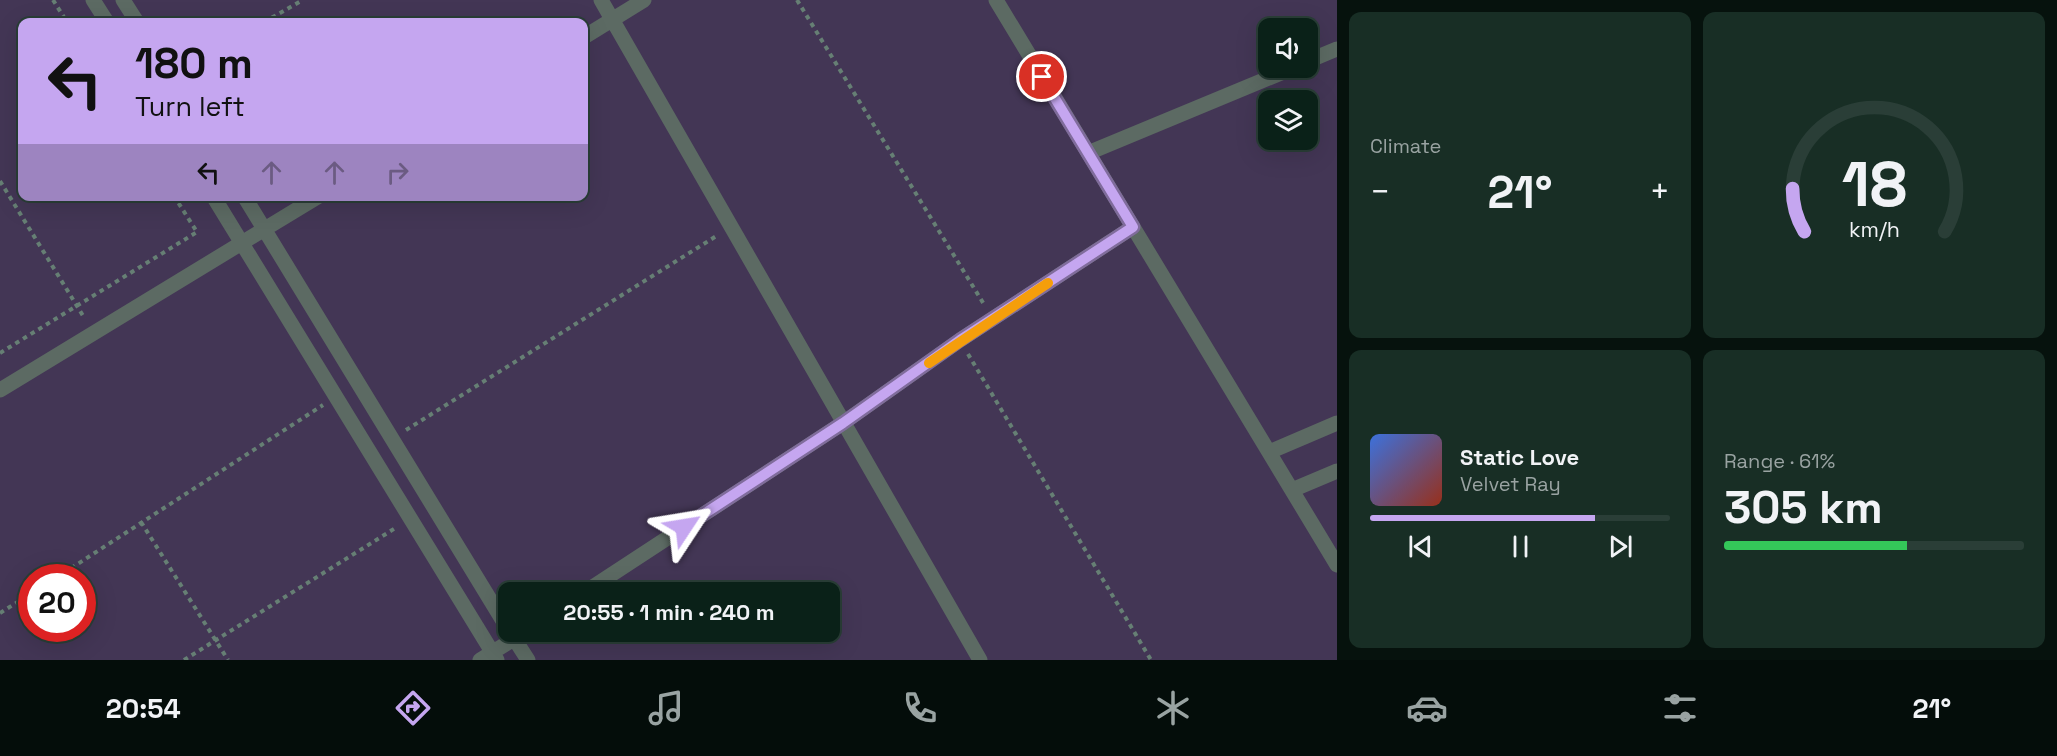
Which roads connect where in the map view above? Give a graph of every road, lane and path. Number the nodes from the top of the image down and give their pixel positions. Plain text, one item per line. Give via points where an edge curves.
1 (53, 0) edge
2 (93, 0) edge
3 (123, 0) edge
4 (303, 0) edge
5 (601, 0) edge
6 (644, 0) edge
7 (797, 0) edge
8 (996, 0) edge
9 (64, 18) edge
10 (104, 18) edge
11 (134, 18) edge
12 (271, 18) edge
13 (612, 20) junction
14 (588, 35) edge
15 (1337, 49) edge
16 (1318, 57) edge
17 (1269, 78) edge
18 (1088, 153) junction
19 (0, 182) edge
20 (177, 201) edge
21 (216, 201) edge
22 (247, 201) edge
23 (311, 201) edge
24 (731, 227) junction
25 (1133, 227) junction
26 (264, 230) junction
27 (242, 243) junction
28 (77, 306) junction
29 (993, 319) junction
30 (94, 333) junction
31 (960, 340) junction
32 (0, 352) edge
33 (0, 390) edge
34 (336, 396) junction
35 (843, 423) junction
36 (1337, 423) edge
37 (392, 438) junction
38 (1269, 452) junction
39 (1337, 471) edge
40 (1292, 490) junction
41 (410, 518) junction
42 (141, 522) junction
43 (77, 564) edge
44 (1337, 565) edge
45 (600, 582) edge
46 (18, 602) edge
47 (498, 607) edge
48 (0, 613) edge
49 (216, 640) junction
50 (505, 642) edge
51 (519, 642) edge
52 (490, 657) edge
53 (184, 660) edge
54 (228, 660) edge
55 (528, 660) edge
56 (980, 660) edge
57 (1151, 660) edge

1 - 9 path
2 - 10 lane
3 - 11 lane
4 - 12 path
5 - 13 lane
6 - 13 lane
7 - 29 path
8 - 18 lane
13 - 14 lane
13 - 24 lane
15 - 16 lane
17 - 18 lane
18 - 25 lane
19 - 28 path
20 - 28 path via 196,232
21 - 27 lane
22 - 26 lane
23 - 26 lane
24 - 35 lane
24 - 37 path
25 - 29 lane
25 - 38 lane
26 - 27 lane
26 - 37 lane
27 - 30 lane
27 - 34 lane
28 - 30 path
28 - 32 path
29 - 31 lane
30 - 33 lane
31 - 35 lane
31 - 57 path
34 - 41 lane
34 - 42 path
35 - 45 lane
35 - 56 lane
36 - 38 lane
37 - 47 lane
38 - 40 lane
39 - 40 lane
40 - 44 lane
41 - 49 path
41 - 52 lane
42 - 43 path
42 - 49 path
46 - 48 path
49 - 53 path
49 - 54 path
50 - 52 lane
51 - 55 lane

